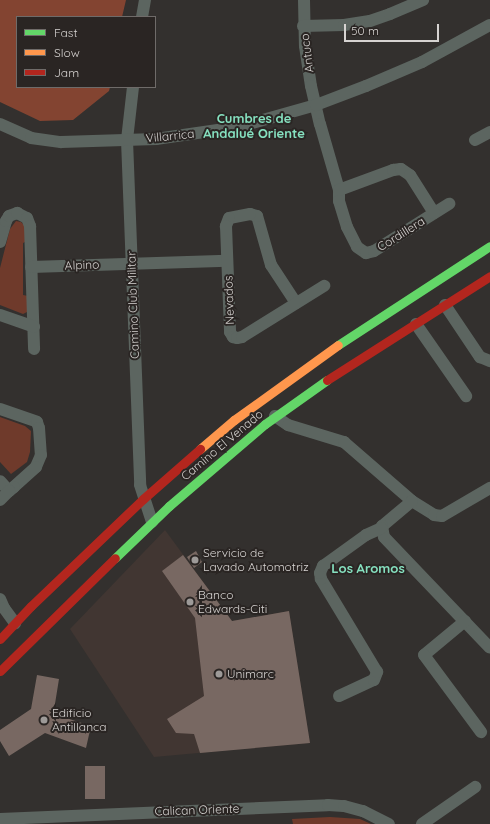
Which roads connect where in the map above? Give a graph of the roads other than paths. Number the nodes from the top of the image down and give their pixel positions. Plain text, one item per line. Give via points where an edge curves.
1 (146, 0) edge
2 (304, 0) edge
3 (423, 0) edge
4 (401, 5) edge
5 (142, 16) edge
6 (490, 25) edge
7 (304, 26) junction
8 (133, 88) edge
9 (316, 105) junction
10 (0, 124) edge
11 (490, 132) edge
12 (128, 140) junction
13 (475, 140) dead end
14 (339, 190) junction
15 (449, 204) dead end
16 (434, 213) junction
17 (0, 242) edge
18 (490, 246) edge
19 (227, 261) junction
20 (132, 264) junction
21 (31, 267) junction
22 (490, 276) edge
23 (324, 286) dead end
24 (296, 303) junction
25 (445, 305) junction
26 (0, 315) edge
27 (416, 324) junction
28 (34, 327) junction
29 (34, 349) dead end
30 (490, 361) edge
31 (466, 396) dead end
32 (0, 409) edge
33 (275, 416) junction
34 (0, 481) edge
35 (490, 488) edge
36 (9, 490) junction
37 (143, 499) junction
38 (0, 500) edge
39 (412, 500) junction
40 (152, 522) junction
41 (382, 528) junction
42 (0, 599) edge
43 (465, 620) junction
44 (15, 623) junction
45 (0, 640) edge
46 (490, 648) edge
47 (0, 671) edge
48 (339, 696) dead end
49 (481, 732) dead end
50 (475, 787) dead end
51 (0, 819) edge
52 (389, 824) edge
53 (422, 824) edge

1 - 5 street
2 - 7 street, Antuco
3 - 4 street
4 - 7 street via 360,23
6 - 9 street, Villarrica via 394,75
7 - 9 street, Antuco via 307,66
8 - 12 street, Camino Club Militar
9 - 12 street, Villarrica via 212,132
9 - 14 street, Cordillera
10 - 12 street, Villarrica via 38,140
11 - 13 street
12 - 20 street, Camino Club Militar
14 - 16 street, Cordillera via 401,169 410,175
14 - 16 street, Cordillera via 339,201 351,237 361,251 366,253 374,251
15 - 16 street, Cordillera
17 - 21 street via 7,218 15,214 25,216 30,226
18 - 37 street, Camino El Venado via 280,385 216,435
19 - 20 street, Nevados
19 - 24 street, Nevados via 230,332 234,338 242,337
19 - 24 street, Nevados via 227,220 231,217 255,215 271,265
20 - 21 street, Alpino
20 - 37 street, Camino Club Militar via 140,485
21 - 28 street
22 - 25 street, Camino El Venado
23 - 24 street, Nevados
25 - 27 street, Camino El Venado
25 - 30 street via 480,357
26 - 28 street
27 - 31 street
27 - 33 street, Camino El Venado
28 - 29 street
32 - 36 street via 35,421 39,428 39,463 21,482
33 - 39 street via 288,425 344,442
33 - 40 street, Camino El Venado
34 - 36 street
35 - 39 street via 442,516 434,515
36 - 38 street
37 - 40 street, Camino Club Militar
37 - 44 street, Camino El Venado
39 - 41 street via 385,522
40 - 47 street, Camino El Venado
41 - 43 street via 384,537
41 - 48 street via 366,535 324,566 320,573 321,579 377,672 374,680
42 - 44 street
43 - 46 street
43 - 49 street via 424,655
44 - 45 street, Camino El Venado
50 - 53 street
51 - 52 street, Calican Oriente via 328,805 363,811

